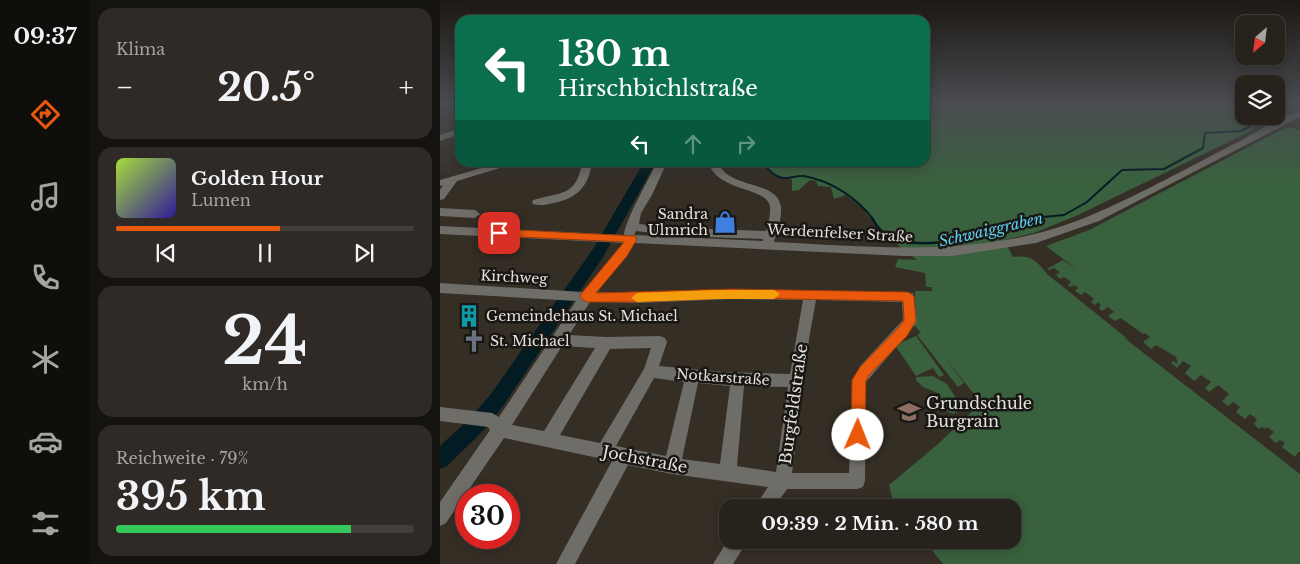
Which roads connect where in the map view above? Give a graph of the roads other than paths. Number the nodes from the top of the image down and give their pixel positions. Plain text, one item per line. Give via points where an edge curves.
1 (1270, 129) edge
2 (455, 133) edge
3 (440, 138) edge
4 (498, 167) edge
5 (585, 167) edge
6 (660, 167) edge
7 (715, 167) edge
8 (453, 180) junction
9 (440, 183) edge
10 (440, 197) edge
11 (537, 202) dead end
12 (440, 212) edge
13 (475, 214) dead end
14 (440, 230) edge
15 (630, 235) junction
16 (769, 240) junction
17 (440, 288) edge
18 (574, 296) junction
19 (810, 296) junction
20 (557, 340) junction
21 (606, 343) junction
22 (650, 370) junction
23 (692, 378) junction
24 (738, 380) junction
25 (796, 380) junction
26 (440, 414) edge
27 (496, 425) junction
28 (548, 440) junction
29 (604, 451) junction
30 (624, 456) junction
31 (672, 466) junction
32 (728, 472) junction
33 (783, 480) junction
34 (857, 481) joint
35 (769, 499) edge
36 (440, 517) edge
37 (733, 549) edge
38 (565, 564) edge
39 (722, 564) edge

1 - 16 street, Werdenfelser Straße via 1095,218 1036,238 952,252 904,252
2 - 3 street
4 - 8 street
5 - 11 street via 580,184 572,194
6 - 15 street via 636,213
7 - 16 street via 722,176 761,192 773,201 774,217
8 - 9 street
8 - 10 street
12 - 13 street
14 - 15 street, Werdenfelser Straße via 598,237
15 - 16 street, Werdenfelser Straße
15 - 18 street via 623,253
17 - 18 street, Kirchweg
18 - 19 street, Kirchweg
18 - 20 street
19 - 25 street, Burgfeldstraße
19 - 34 street, Kirchweg via 908,296 910,321 859,380
20 - 21 street
20 - 27 street
21 - 22 street via 660,342
21 - 28 street
22 - 23 street, Notkarstraße
22 - 29 street
23 - 24 street, Notkarstraße
23 - 31 street
24 - 25 street, Notkarstraße
24 - 32 street
25 - 33 street, Burgfeldstraße
26 - 27 street, Jochstraße via 474,418
27 - 28 street, Jochstraße
27 - 36 street
28 - 29 street, Jochstraße
29 - 30 street, Jochstraße
30 - 31 street, Jochstraße
30 - 38 street
31 - 32 street, Jochstraße
32 - 33 street, Jochstraße
33 - 34 street, Jochstraße
33 - 35 street, Burgfeldstraße
37 - 39 street

